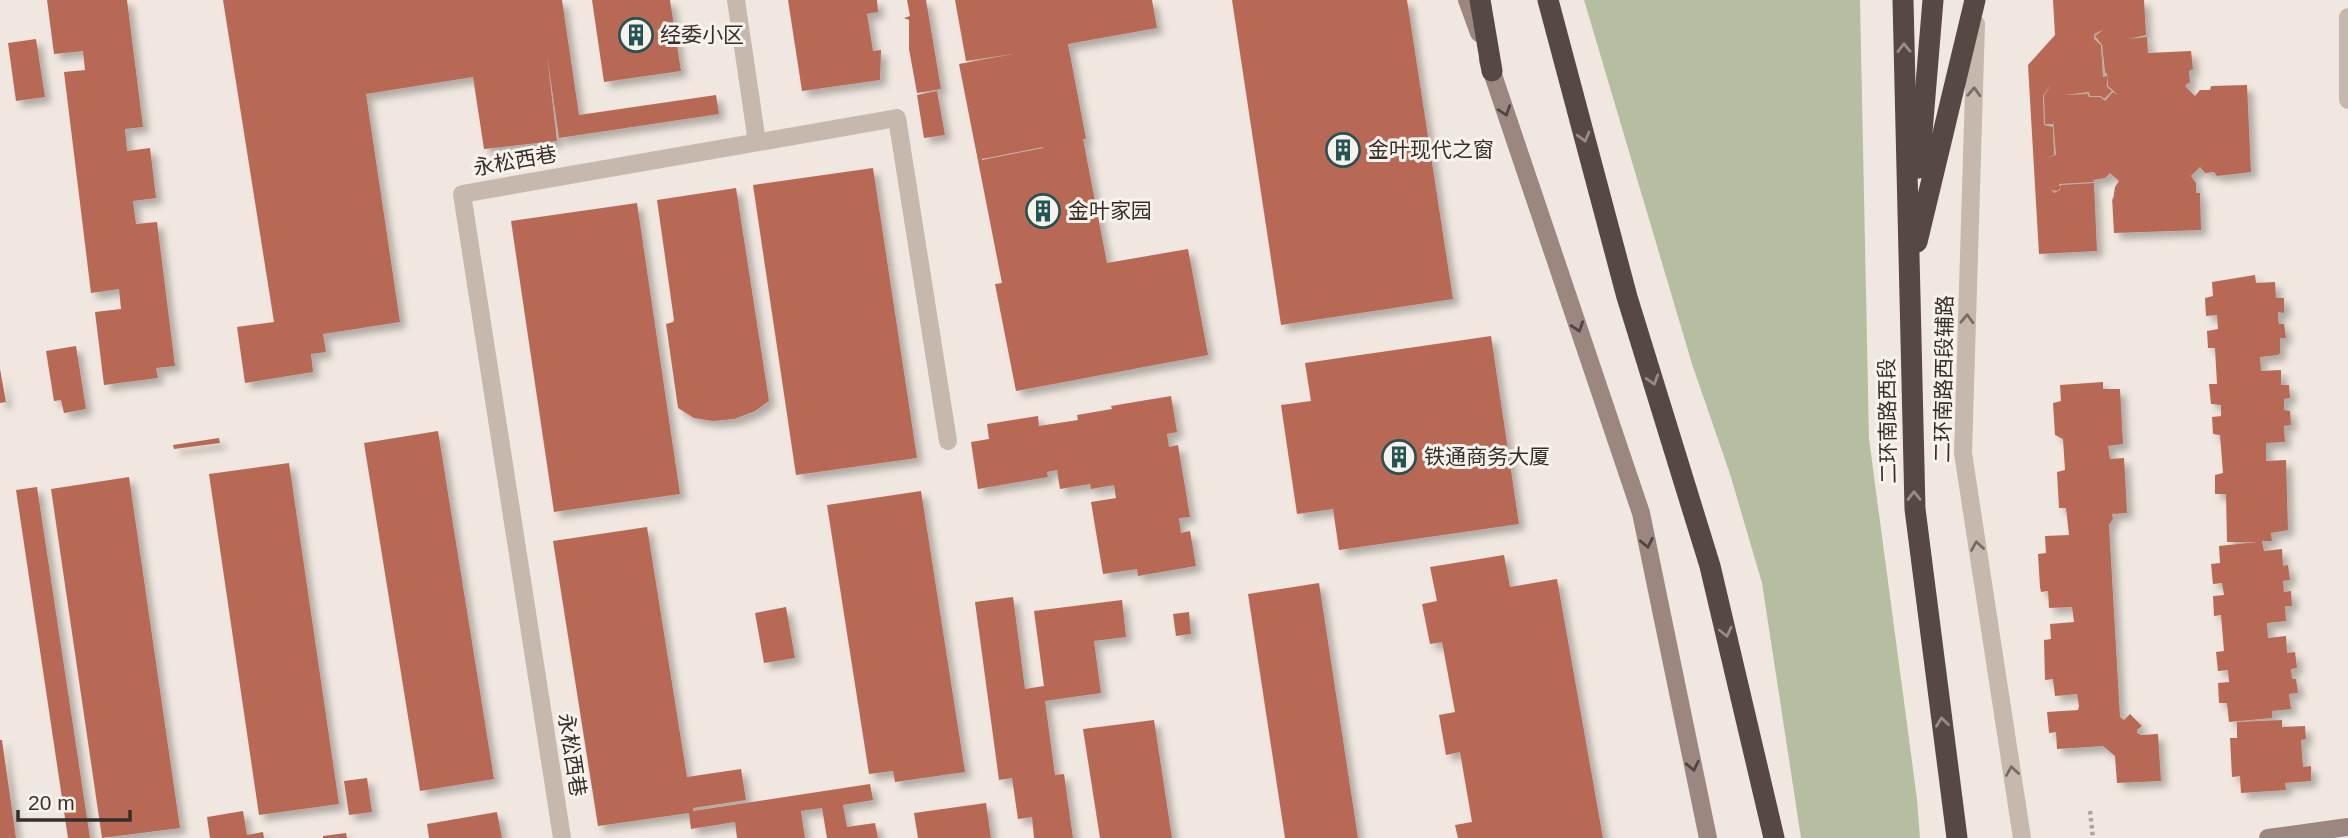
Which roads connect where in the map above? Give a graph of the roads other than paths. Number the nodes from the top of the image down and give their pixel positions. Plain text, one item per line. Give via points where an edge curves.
1 (736, 0) edge
2 (1467, 0) edge
3 (1480, 0) edge
4 (1548, 0) edge
5 (1903, 0) edge
6 (1933, 0) edge
7 (1976, 0) edge
8 (2348, 17) edge
9 (1492, 71) junction
10 (2348, 100) edge
11 (757, 142) junction
12 (1910, 271) junction
13 (948, 441) dead end
14 (2348, 827) edge
15 (562, 838) edge
16 (1708, 838) edge
17 (1774, 838) edge
18 (1957, 838) edge
19 (2022, 838) edge
20 (2268, 838) edge

1 - 11 street
2 - 9 street
3 - 9 highway
4 -> 17 highway via 1627,297 1710,566
12 -> 5 highway, 二环南路西段
6 - 12 highway
7 - 12 highway
19 -> 7 street, 二环南路西段辅路 via 1963,453
8 - 10 street
9 -> 16 street via 1641,513
11 - 13 street, 永松西巷 via 897,118
11 - 15 street, 永松西巷 via 462,194
18 -> 12 highway, 二环南路西段 via 1915,509
14 - 20 street

